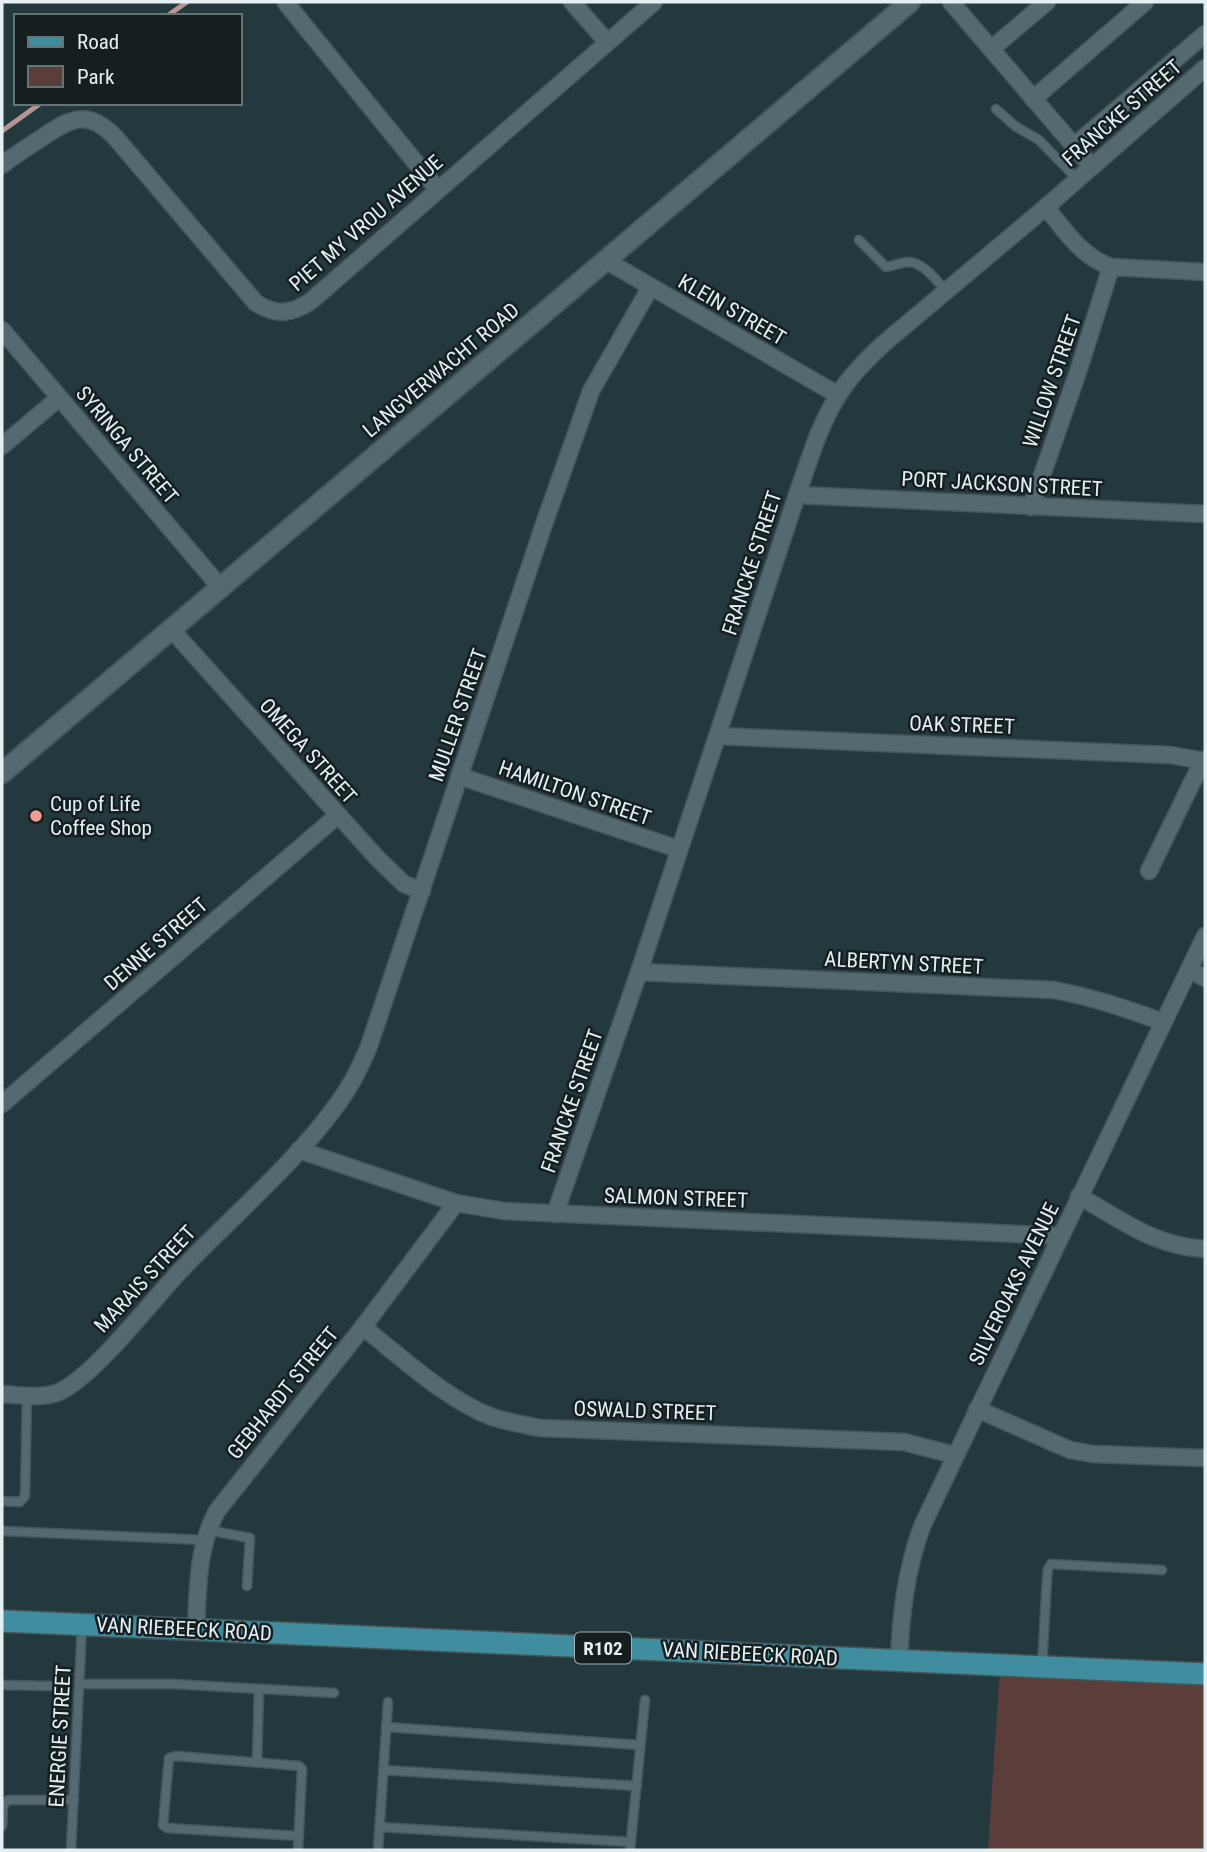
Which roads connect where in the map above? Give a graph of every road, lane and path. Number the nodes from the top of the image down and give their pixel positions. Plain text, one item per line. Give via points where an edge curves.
1 (572, 2) edge
2 (654, 2) edge
3 (910, 2) edge
4 (951, 2) edge
5 (1047, 2) edge
6 (1145, 2) edge
7 (286, 3) edge
8 (1205, 34) edge
9 (607, 42) junction
10 (991, 49) junction
11 (1205, 68) edge
12 (1033, 99) junction
13 (996, 108) dead end
14 (1073, 146) junction
15 (2, 165) edge
16 (1092, 167) junction
17 (1077, 180) junction
18 (438, 190) junction
19 (1046, 207) junction
20 (859, 240) dead end
21 (605, 260) junction
22 (1111, 268) junction
23 (1205, 272) edge
24 (650, 288) junction
25 (946, 291) junction
26 (2, 330) edge
27 (838, 395) junction
28 (59, 398) junction
29 (2, 446) edge
30 (797, 495) junction
31 (1031, 507) junction
32 (1205, 514) edge
33 (221, 588) junction
34 (171, 629) junction
35 (717, 736) junction
36 (1204, 761) edge
37 (2, 773) edge
38 (459, 776) junction
39 (337, 816) junction
40 (678, 849) junction
41 (1149, 871) dead end
42 (422, 891) junction
43 (1205, 936) edge
44 (1189, 970) junction
45 (639, 972) junction
46 (1205, 978) edge
47 (1163, 1023) junction
48 (2, 1104) edge
49 (299, 1150) junction
50 (1079, 1196) junction
51 (456, 1203) junction
52 (555, 1214) junction
53 (1060, 1236) junction
54 (1205, 1249) edge
55 (363, 1327) junction
56 (2, 1394) edge
57 (27, 1395) junction
58 (977, 1409) junction
59 (954, 1455) junction
60 (1205, 1458) edge
61 (2, 1501) edge
62 (2, 1531) edge
63 (206, 1535) junction
64 (1162, 1570) dead end
65 (247, 1586) dead end
66 (2, 1621) edge
67 (82, 1625) junction
68 (196, 1630) junction
69 (899, 1661) junction
70 (1042, 1667) junction
71 (1205, 1674) edge
72 (80, 1684) junction
73 (2, 1685) edge
74 (52, 1686) dead end
75 (259, 1689) junction
76 (334, 1693) dead end
77 (645, 1700) dead end
78 (388, 1702) dead end
79 (386, 1727) junction
80 (640, 1745) junction
81 (257, 1762) junction
82 (383, 1770) junction
83 (636, 1786) junction
84 (74, 1800) junction
85 (2, 1826) edge
86 (379, 1827) junction
87 (299, 1836) junction
88 (631, 1846) edge
89 (71, 1850) edge
90 (298, 1850) edge
91 (378, 1850) edge

1 - 9 street
2 - 9 street, PIET MY VROU AVENUE
3 - 21 street, LANGVERWACHT ROAD
4 - 10 street
5 - 10 street
6 - 12 street
7 - 18 street
8 - 14 street
9 - 18 street, PIET MY VROU AVENUE
10 - 12 street
11 - 16 street, FRANCKE STREET
12 - 14 street
13 - 17 lane via 1039,141
14 - 16 street
15 - 18 street, PIET MY VROU AVENUE via 67,121 88,119 106,127 256,303 279,313 311,301
16 - 17 street, FRANCKE STREET
17 - 19 street, FRANCKE STREET
19 - 22 street via 1084,254
19 - 25 street, FRANCKE STREET
20 - 25 lane via 886,267 914,263
21 - 24 street, KLEIN STREET
21 - 33 street, LANGVERWACHT ROAD
22 - 23 street
22 - 31 street, WILLOW STREET
24 - 27 street, KLEIN STREET
24 - 38 street, MULLER STREET via 591,391
25 - 27 street, FRANCKE STREET via 861,365
26 - 28 street, SYRINGA STREET
27 - 30 street, FRANCKE STREET
28 - 29 street
28 - 33 street, SYRINGA STREET
30 - 31 street, PORT JACKSON STREET
30 - 35 street, FRANCKE STREET
31 - 32 street, PORT JACKSON STREET
33 - 34 street, LANGVERWACHT ROAD
34 - 37 street, LANGVERWACHT ROAD
34 - 39 street, OMEGA STREET
35 - 36 street, OAK STREET via 1170,755
35 - 40 street, FRANCKE STREET
36 - 41 street
38 - 40 street, HAMILTON STREET
38 - 42 street, MULLER STREET
39 - 42 street, OMEGA STREET via 404,884
39 - 48 street, DENNE STREET
40 - 45 street, FRANCKE STREET
42 - 49 street, MULLER STREET via 355,1077
43 - 44 street, SILVEROAKS AVENUE
44 - 46 street
44 - 47 street, SILVEROAKS AVENUE
45 - 47 street, ALBERTYN STREET via 1054,990 1115,1004
45 - 52 street, FRANCKE STREET
47 - 50 street, SILVEROAKS AVENUE
49 - 51 street, SALMON STREET
49 - 57 street, MARAIS STREET via 76,1381 44,1396
50 - 53 street, SILVEROAKS AVENUE
50 - 54 street via 1164,1243
51 - 52 street, SALMON STREET
51 - 55 street, GEBHARDT STREET
52 - 53 street, SALMON STREET
53 - 58 street, SILVEROAKS AVENUE
55 - 59 street, OSWALD STREET via 446,1391 516,1424 547,1429 904,1442
55 - 63 street, GEBHARDT STREET via 234,1487
56 - 57 street, MARAIS STREET
57 - 61 lane via 25,1496 20,1502
58 - 59 street, SILVEROAKS AVENUE
58 - 60 street via 1070,1450
59 - 69 street, SILVEROAKS AVENUE via 913,1549 902,1605
62 - 63 lane
63 - 65 lane via 250,1538
63 - 68 street, GEBHARDT STREET via 198,1572
64 - 70 lane via 1051,1564
66 - 67 main road, VAN RIEBEECK ROAD / R102
67 - 68 main road, VAN RIEBEECK ROAD / R102
67 - 72 lane, ENERGIE STREET
68 - 69 main road, VAN RIEBEECK ROAD / R102
69 - 70 main road, VAN RIEBEECK ROAD / R102
70 - 71 main road, VAN RIEBEECK ROAD / R102
72 - 75 lane
72 - 84 lane, ENERGIE STREET
73 - 74 lane
75 - 76 lane
75 - 81 lane
77 - 80 lane
78 - 79 lane
79 - 80 lane
79 - 82 lane
80 - 83 lane
81 - 87 lane via 302,1769
81 - 87 lane via 169,1758 163,1825 171,1830
82 - 83 lane
82 - 86 lane
83 - 88 lane
84 - 85 lane via 8,1800 3,1805
84 - 89 lane, ENERGIE STREET
86 - 88 lane
86 - 91 lane
87 - 90 lane

